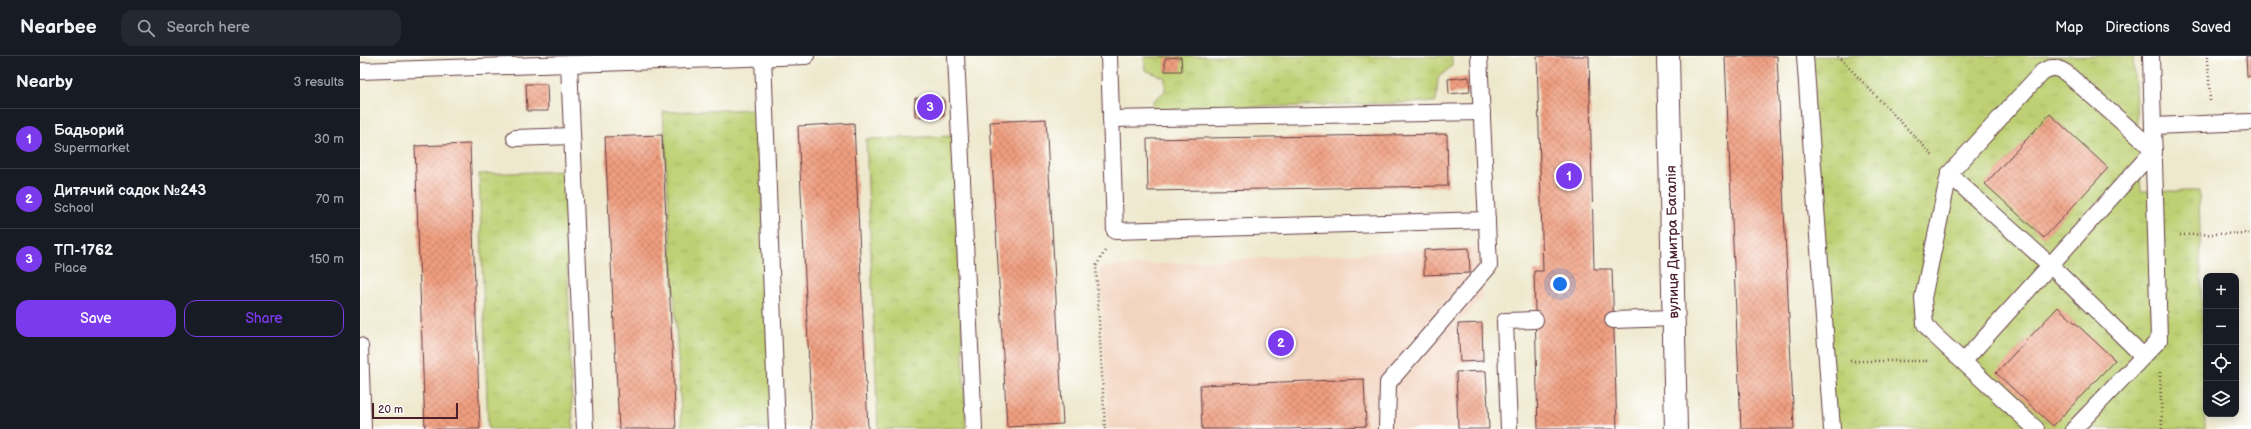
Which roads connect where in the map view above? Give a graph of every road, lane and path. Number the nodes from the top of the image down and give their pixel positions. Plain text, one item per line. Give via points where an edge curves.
1 (806, 56) edge
2 (956, 56) edge
3 (1108, 56) edge
4 (1479, 56) edge
5 (1668, 56) edge
6 (1805, 56) edge
7 (1838, 56) edge
8 (2151, 56) edge
9 (2208, 56) edge
10 (712, 57) edge
11 (762, 57) junction
12 (569, 64) junction
13 (360, 71) edge
14 (1482, 112) junction
15 (1111, 118) junction
16 (2251, 122) edge
17 (2211, 124) junction
18 (2153, 126) junction
19 (572, 136) junction
20 (514, 138) dead end
21 (2154, 150) junction
22 (1949, 174) junction
23 (1487, 220) junction
24 (1115, 231) junction
25 (2251, 233) edge
26 (2157, 235) junction
27 (2050, 265) junction
28 (1673, 318) junction
29 (1535, 320) dead end
30 (1613, 320) dead end
31 (2159, 340) junction
32 (360, 346) edge
33 (2143, 356) junction
34 (1964, 361) junction
35 (1829, 362) junction
36 (363, 429) edge
37 (585, 429) edge
38 (777, 429) edge
39 (974, 429) edge
40 (1105, 429) edge
41 (1387, 429) edge
42 (1509, 429) edge
43 (1676, 429) edge
44 (1832, 429) edge
45 (2036, 429) edge
46 (2074, 429) edge
47 (2162, 429) edge

1 - 11 lane
2 - 39 lane
3 - 15 lane
4 - 14 lane
5 - 28 street, вулиця Дмитра Багалія
6 - 35 lane
7 - 22 path
8 - 18 lane
9 - 17 path
10 - 11 lane
10 - 12 lane
11 - 38 lane
12 - 13 lane
12 - 19 lane
14 - 15 lane
14 - 23 lane
15 - 24 lane
16 - 17 lane
17 - 18 lane
18 - 21 lane
19 - 20 lane
19 - 37 lane
21 - 22 lane via 2066,73 2057,68 2049,68 2042,72
21 - 26 lane
21 - 27 lane
22 - 27 lane
22 - 34 lane via 1923,298 1923,312 1932,333
23 - 24 lane
23 - 41 lane via 1489,266 1388,383
24 - 40 path via 1096,266
25 - 26 path
26 - 31 lane
27 - 33 lane
27 - 34 lane
28 - 30 lane
28 - 43 street, вулиця Дмитра Багалія
29 - 42 lane via 1505,321
31 - 33 lane
31 - 47 path
32 - 36 lane
33 - 46 lane
34 - 35 path
34 - 45 lane
35 - 44 lane

